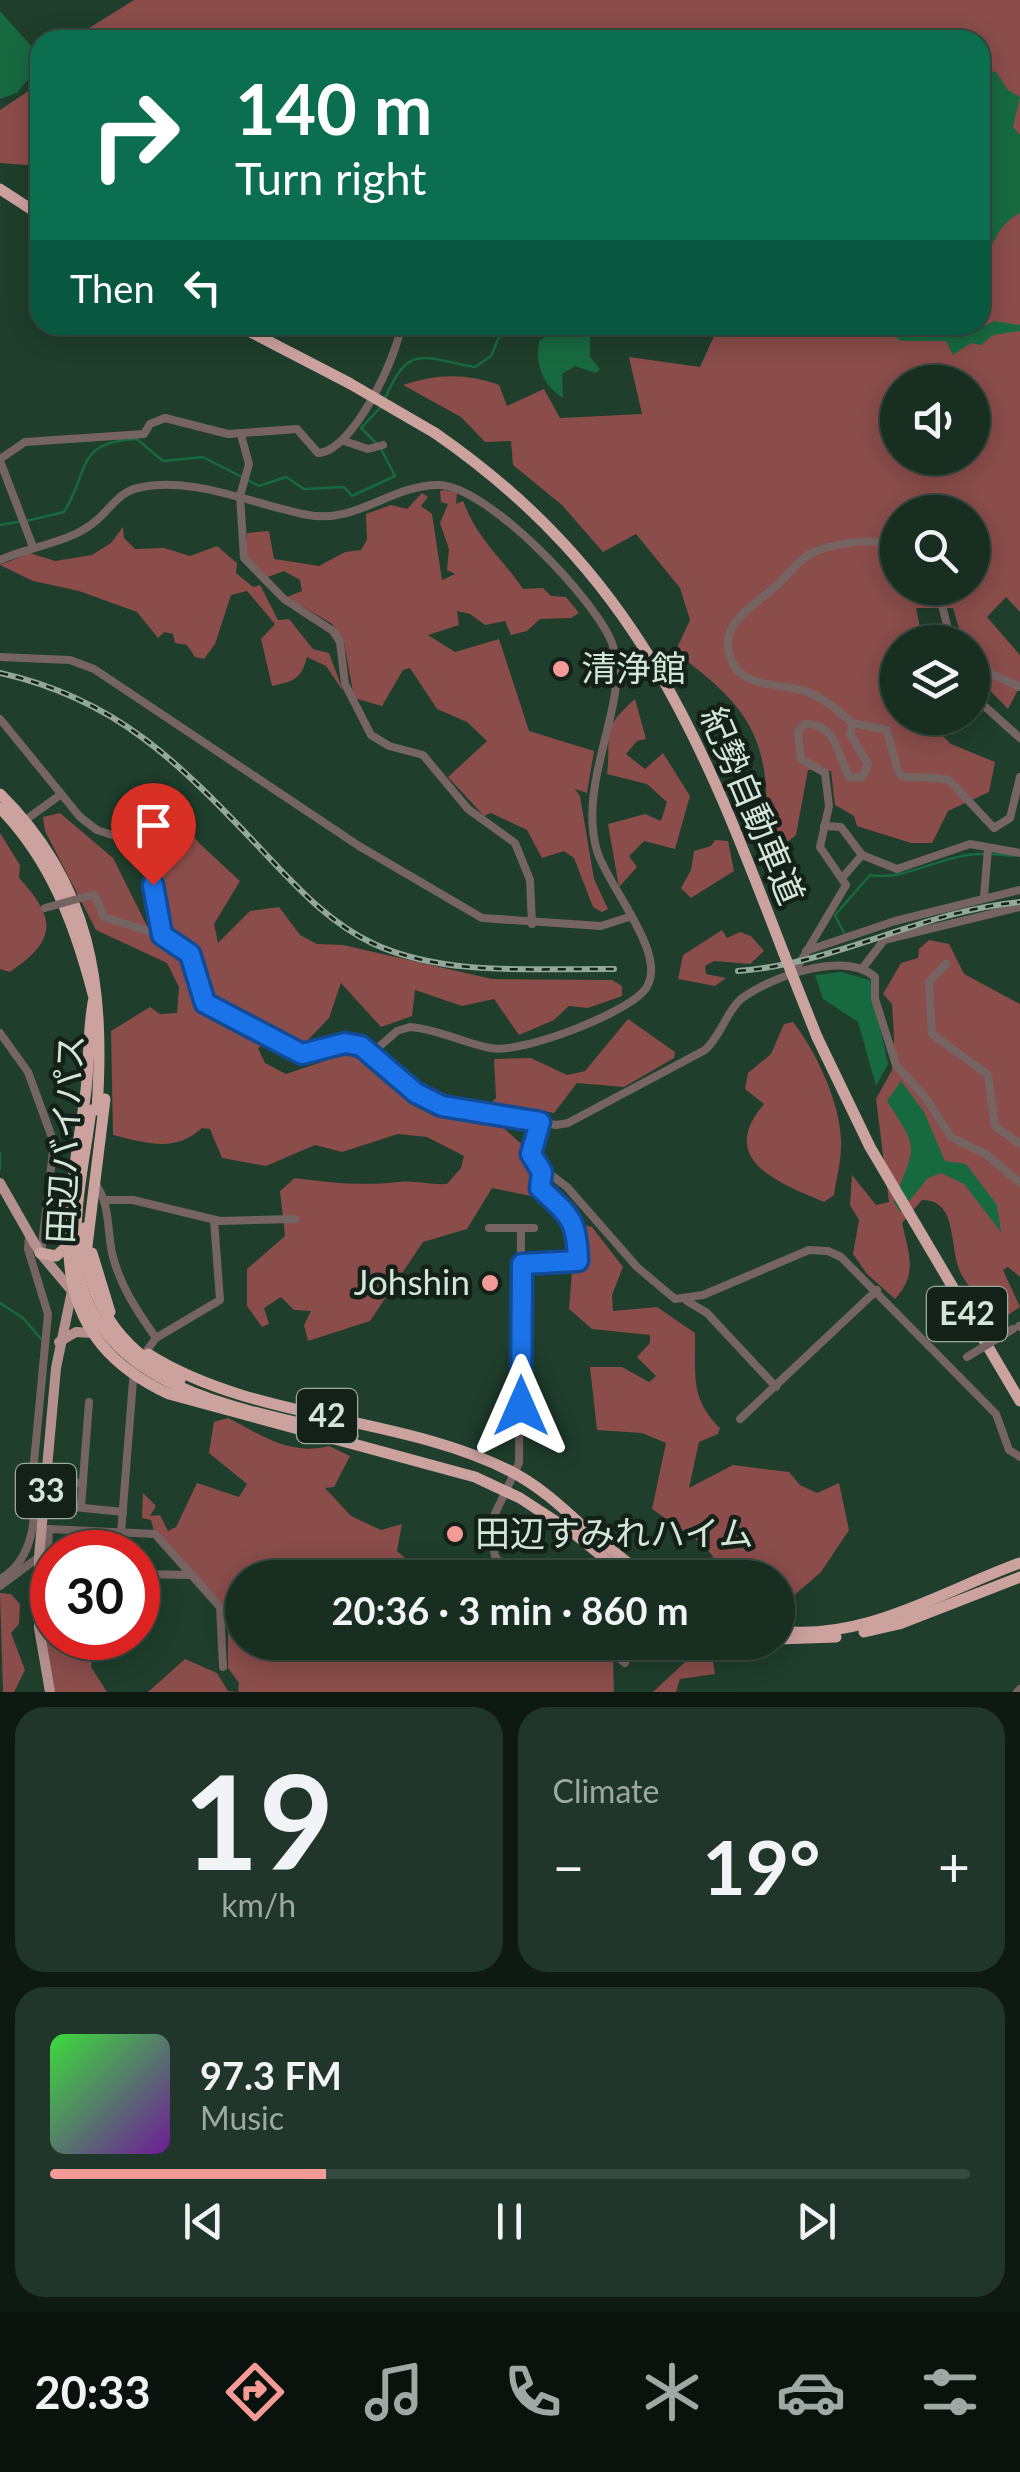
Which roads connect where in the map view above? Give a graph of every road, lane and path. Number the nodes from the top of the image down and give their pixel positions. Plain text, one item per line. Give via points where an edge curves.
1 (0, 189) edge
2 (30, 208) edge
3 (257, 335) edge
4 (398, 335) edge
5 (241, 435) junction
6 (344, 441) junction
7 (382, 445) dead end
8 (0, 460) edge
9 (241, 492) junction
10 (880, 543) edge
11 (34, 547) junction
12 (0, 560) edge
13 (0, 657) edge
14 (990, 673) edge
15 (1020, 687) edge
16 (990, 712) edge
17 (0, 719) edge
18 (852, 722) junction
19 (1020, 738) edge
20 (1020, 777) edge
21 (0, 794) edge
22 (60, 794) junction
23 (0, 808) edge
24 (20, 824) junction
25 (824, 826) junction
26 (988, 849) junction
27 (1020, 853) edge
28 (862, 855) junction
29 (844, 877) junction
30 (1020, 890) edge
31 (984, 896) junction
32 (1020, 907) edge
33 (45, 908) dead end
34 (629, 918) junction
35 (826, 922) junction
36 (532, 924) junction
37 (162, 935) junction
38 (842, 941) junction
39 (806, 951) junction
40 (946, 964) dead end
41 (96, 969) junction
42 (862, 969) junction
43 (795, 971) junction
44 (94, 998) junction
45 (0, 1033) edge
46 (371, 1054) junction
47 (94, 1110) junction
48 (540, 1122) junction
49 (1020, 1144) edge
50 (542, 1172) junction
51 (0, 1182) edge
52 (1020, 1183) edge
53 (97, 1186) junction
54 (108, 1200) junction
55 (295, 1219) dead end
56 (214, 1220) junction
57 (489, 1228) dead end
58 (521, 1228) junction
59 (534, 1228) dead end
60 (29, 1234) junction
61 (91, 1239) junction
62 (70, 1244) junction
63 (40, 1254) junction
64 (522, 1264) junction
65 (877, 1290) junction
66 (72, 1291) junction
67 (687, 1300) junction
68 (1018, 1327) edge
69 (120, 1332) junction
70 (92, 1333) junction
71 (156, 1338) junction
72 (60, 1342) junction
73 (145, 1352) junction
74 (954, 1368) junction
75 (132, 1374) junction
76 (776, 1387) junction
77 (89, 1402) dead end
78 (1020, 1402) edge
79 (740, 1419) dead end
80 (1020, 1457) edge
81 (47, 1481) junction
82 (510, 1482) junction
83 (83, 1483) junction
84 (54, 1505) dead end
85 (81, 1507) junction
86 (123, 1512) junction
87 (42, 1530) edge
88 (120, 1530) edge
89 (160, 1540) edge
90 (500, 1560) edge
91 (607, 1560) edge
92 (624, 1560) edge
93 (30, 1562) edge
94 (1020, 1562) edge
95 (160, 1574) edge
96 (192, 1575) junction
97 (1020, 1577) edge
98 (0, 1583) edge
99 (795, 1631) edge
100 (795, 1639) edge
101 (45, 1660) edge
102 (622, 1660) edge
103 (624, 1662) dead end
104 (223, 1668) dead end
105 (50, 1692) edge

1 - 2 highway
3 - 78 highway, 紀勢自動車道 / E42, bridge via 435,433 502,483 554,533 645,647 701,746 817,1037 890,1182
4 - 6 street via 384,381
5 - 6 street via 297,429 318,453
5 - 8 street via 165,418 136,436 26,442
5 - 9 street via 249,464
6 - 7 street via 372,449
8 - 11 street
9 - 11 street via 132,489 78,533
9 - 34 street via 310,516 340,517 436,485 460,488 552,565 599,621 617,662 592,817 605,874
9 - 36 street via 244,558 284,599 333,631 345,684 371,735 423,755 468,809 515,844 530,880
10 - 18 street via 806,556 744,608 733,626 729,654 738,670 764,684 810,693
11 - 12 street
13 - 36 street via 70,660 94,669 459,905 482,918
14 - 15 street
16 - 19 street
17 - 22 street
18 - 20 street via 887,730 900,776 949,780 994,828 1010,818
18 - 25 street via 850,734 868,764 858,779 846,775 824,728 804,724 798,732 800,759 826,778
21 - 24 highway, 田辺バイパス / 42
22 - 24 street
22 - 37 street via 88,824 134,842 147,855
23 - 24 highway, 田辺バイパス / 42
24 - 41 highway, 田辺バイパス / 42 via 69,890
24 - 44 highway, 田辺バイパス / 42 via 64,900
25 - 28 street via 841,827
25 - 29 street via 820,847
26 - 27 street
26 - 28 street via 970,844 897,869
26 - 31 street
28 - 29 street
29 - 35 street via 844,893
30 - 31 street
31 - 38 street
32 - 42 street via 884,940
33 - 37 street, bridge via 94,895 104,916
34 - 36 street via 600,926
34 - 46 street via 654,964 641,994 622,1005 518,1050 410,1026
35 - 38 street
35 - 39 street
37 - 46 street via 190,954 205,1003 226,1017 302,1054 345,1043
38 - 39 street
39 - 43 street
40 - 49 street via 929,982 932,1034 988,1076 995,1126
41 - 47 highway, 田辺バイパス / 42 via 101,1044
41 - 53 highway, 42 via 107,1046
42 - 43 street
42 - 52 street via 875,977 890,1050 906,1079 951,1137 986,1154
43 - 48 street via 741,999 705,1050 568,1123
44 - 47 highway, 田辺バイパス / 42
44 - 62 highway, 42
45 - 63 street via 28,1072 54,1142
46 - 48 street via 442,1106
47 - 82 highway, 田辺バイパス / 42, bridge via 77,1261 85,1294 106,1332 137,1364 178,1387
48 - 50 street via 531,1154
50 - 64 street via 540,1188 578,1229 578,1261
50 - 67 street via 578,1198 665,1294
51 - 60 main road
53 - 54 street
53 - 61 highway, 42
54 - 56 street
54 - 71 street via 121,1281
55 - 56 street
56 - 71 street via 220,1300
57 - 58 street
58 - 59 street
58 - 64 street
60 - 63 main road
60 - 98 street via 48,1314 36,1504 30,1544
61 - 66 highway, 42
61 - 69 highway, 42 via 98,1280
62 - 63 highway via 56,1256
62 - 66 highway, 42
63 - 66 main road
64 - 82 street via 521,1395
65 - 67 street via 840,1257 808,1250
65 - 74 street
65 - 76 street
66 - 69 highway, 42
66 - 70 highway, 42
66 - 72 main road, 33
67 - 76 street
68 - 74 street, bridge
69 - 73 highway, 42
70 - 72 main road via 76,1332
70 - 75 highway, 42
71 - 73 street
72 - 81 main road, 33
73 - 75 street
73 - 82 highway, 42 via 214,1386 456,1451
74 - 80 street via 996,1414 1010,1450
75 - 82 highway, 42 via 169,1394
75 - 86 street
76 - 79 street
77 - 83 street
81 - 83 street
81 - 87 main road, 33
82 - 90 street via 493,1518 492,1548
82 - 91 highway, 田辺バイパス / 42
82 - 92 highway, 42 via 553,1499
83 - 85 street
84 - 85 street
85 - 86 street
86 - 88 street
89 - 96 street
93 - 98 street
94 - 99 highway via 875,1622
95 - 96 street
96 - 104 street via 220,1606
97 - 100 highway via 899,1624
101 - 105 main road, 33
102 - 103 street

